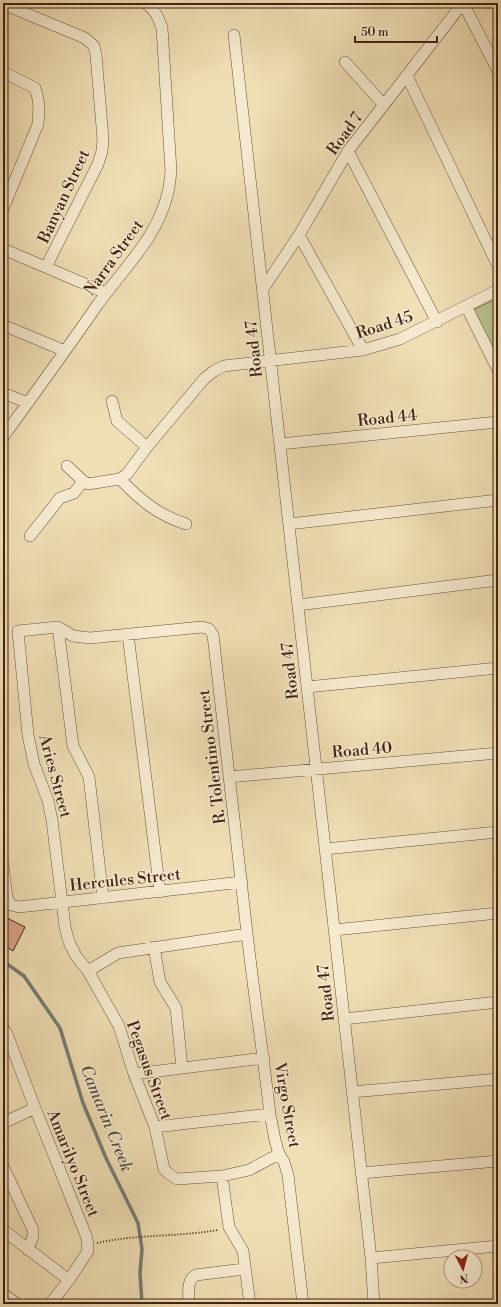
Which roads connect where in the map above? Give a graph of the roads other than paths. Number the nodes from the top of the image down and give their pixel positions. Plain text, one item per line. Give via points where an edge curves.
1 (145, 3) edge
2 (463, 3) edge
3 (3, 4) edge
4 (234, 35) dead end
5 (345, 62) dead end
6 (498, 71) edge
7 (3, 72) edge
8 (407, 76) junction
9 (384, 105) junction
10 (348, 151) junction
11 (3, 209) edge
12 (298, 235) junction
13 (3, 249) edge
14 (498, 266) edge
15 (46, 267) junction
16 (263, 289) junction
17 (498, 290) edge
18 (106, 293) junction
19 (466, 306) junction
20 (436, 322) junction
21 (3, 325) edge
22 (363, 350) junction
23 (65, 351) junction
24 (271, 360) junction
25 (498, 370) edge
26 (3, 393) edge
27 (112, 401) dead end
28 (28, 403) junction
29 (498, 422) edge
30 (3, 437) edge
31 (280, 444) junction
32 (147, 447) junction
33 (67, 466) dead end
34 (120, 478) junction
35 (83, 481) junction
36 (498, 500) edge
37 (186, 524) dead end
38 (289, 524) junction
39 (30, 536) dead end
40 (498, 580) edge
41 (298, 605) junction
42 (58, 627) junction
43 (128, 634) junction
44 (498, 668) edge
45 (307, 687) junction
46 (498, 753) edge
47 (316, 769) junction
48 (229, 777) junction
49 (498, 832) edge
50 (325, 849) junction
51 (3, 865) edge
52 (242, 882) junction
53 (160, 892) junction
54 (103, 898) junction
55 (61, 903) junction
56 (498, 913) edge
57 (334, 930) junction
58 (247, 934) junction
59 (154, 947) junction
60 (88, 971) junction
61 (498, 1002) edge
62 (344, 1019) junction
63 (3, 1028) edge
64 (264, 1058) junction
65 (182, 1068) junction
66 (134, 1074) junction
67 (498, 1079) edge
68 (352, 1092) junction
69 (35, 1108) junction
70 (270, 1114) junction
71 (3, 1123) edge
72 (154, 1127) junction
73 (279, 1154) junction
74 (498, 1161) edge
75 (3, 1166) edge
76 (361, 1173) junction
77 (222, 1176) junction
78 (3, 1230) edge
79 (498, 1246) edge
80 (28, 1250) junction
81 (371, 1258) junction
82 (244, 1269) junction
83 (68, 1280) junction
84 (3, 1294) edge
85 (17, 1304) edge
86 (50, 1304) edge
87 (189, 1304) edge
88 (250, 1304) edge
89 (303, 1304) edge
90 (374, 1304) edge

1 - 18 street, Narra Street via 157,14 162,28 169,191 154,230
2 - 6 street
2 - 8 street, Road 7
3 - 15 street, Banyan Street via 85,38 94,46 96,55 102,151 98,164
4 - 16 street, Road 47
5 - 9 street
7 - 11 street via 35,88 39,98 38,124
8 - 9 street, Road 7
8 - 14 street
9 - 10 street, Road 7
10 - 12 street, Road 7
10 - 20 street
12 - 16 street, Road 7
12 - 22 street
13 - 15 street
15 - 18 street
16 - 24 street, Road 47
17 - 19 street, Road 45
18 - 23 street, Narra Street
19 - 20 street, Road 45
19 - 25 street
20 - 22 street, Road 45 via 400,339
21 - 23 street
22 - 24 street, Road 45
23 - 28 street, Narra Street
24 - 31 street, Road 47
24 - 32 street, Road 45 via 224,366 214,371 204,379
26 - 28 street
27 - 32 street via 117,422
28 - 30 street, Narra Street
29 - 31 street, Road 44
31 - 38 street, Road 47
32 - 34 street, Road 45 via 127,474
33 - 35 street
34 - 35 street via 88,484
34 - 37 street via 157,512 171,520
35 - 39 street via 74,493 62,497 57,502
36 - 38 street
38 - 41 street, Road 47
40 - 41 street
41 - 45 street, Road 47
42 - 43 street via 73,636 90,638
42 - 54 street via 73,746 89,778
42 - 55 street, Aries Street via 18,631 28,735 34,764 48,801 52,820
43 - 48 street, R. Tolentino Street via 202,627 209,629 213,635
43 - 53 street
44 - 45 street
45 - 47 street, Road 47
46 - 47 street, Road 40
47 - 48 street, Road 40
47 - 50 street, Road 47
48 - 52 street, R. Tolentino Street
49 - 50 street
50 - 57 street, Road 47
51 - 55 street, Hercules Street via 6,898 11,905 19,907
52 - 53 street, Hercules Street
52 - 58 street, Virgo Street
53 - 54 street, Hercules Street
54 - 55 street, Hercules Street
55 - 60 street, Aries Street via 69,942
56 - 57 street
57 - 62 street, Road 47
58 - 59 street
58 - 64 street, Virgo Street
59 - 60 street via 118,953
59 - 65 street via 160,982 176,1008
60 - 66 street, Pegasus Street via 119,1026
61 - 62 street
62 - 68 street, Road 47
63 - 69 street, Amarilyo Street
64 - 65 street
64 - 70 street, Virgo Street
65 - 66 street
66 - 72 street, Pegasus Street
67 - 68 street
68 - 76 street, Road 47
69 - 71 street
69 - 83 street, Amarilyo Street via 88,1238 88,1251
70 - 72 street
70 - 73 street, Virgo Street
72 - 77 street, Pegasus Street via 164,1169 169,1174 177,1179
73 - 77 street via 249,1170
73 - 89 street, Virgo Street via 288,1175
74 - 76 street
75 - 80 street via 33,1230
76 - 81 street, Road 47
77 - 82 street via 229,1227 243,1251
78 - 80 street
79 - 81 street
80 - 83 street
81 - 90 street, Road 47
82 - 87 street via 192,1277 189,1282
82 - 88 street
83 - 86 street
84 - 85 street

